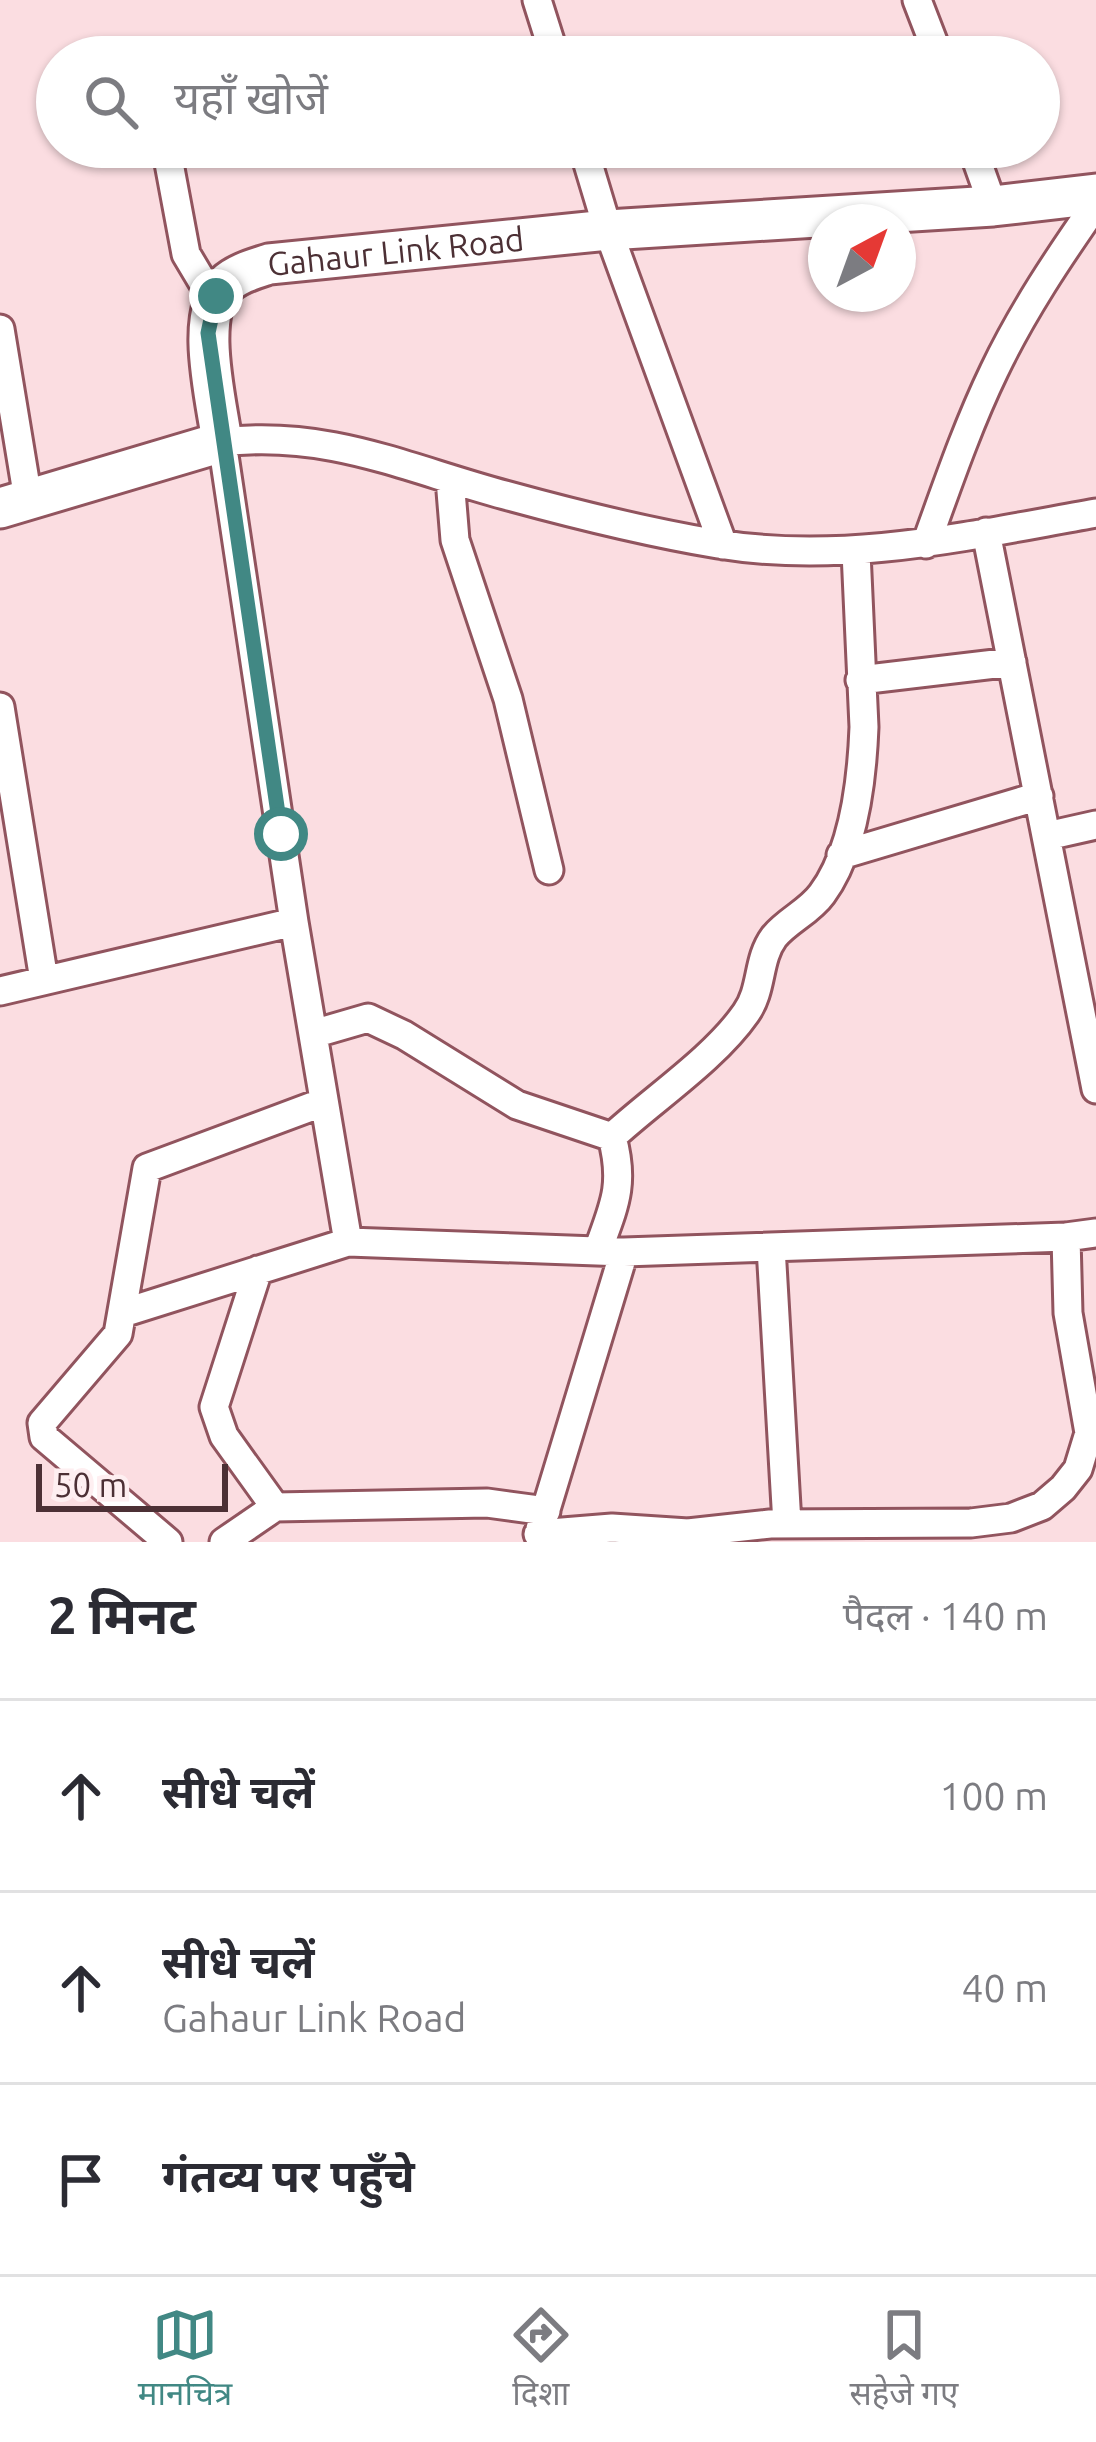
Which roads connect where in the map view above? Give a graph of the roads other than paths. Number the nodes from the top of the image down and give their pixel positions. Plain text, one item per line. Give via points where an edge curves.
1 (537, 0) edge
2 (917, 0) edge
3 (548, 36) edge
4 (931, 36) edge
5 (170, 168) edge
6 (589, 168) edge
7 (979, 168) edge
8 (1096, 194) edge
9 (1096, 204) edge
10 (993, 206) junction
11 (608, 230) junction
12 (214, 302) junction
13 (0, 329) edge
14 (222, 442) junction
15 (450, 478) junction
16 (14, 504) edge
17 (1096, 513) edge
18 (986, 532) junction
19 (926, 544) junction
20 (723, 545) junction
21 (856, 552) junction
22 (1012, 662) junction
23 (860, 680) junction
24 (1, 716) edge
25 (1039, 796) junction
26 (1096, 825) edge
27 (1047, 836) junction
28 (841, 855) junction
29 (549, 870) dead end
30 (294, 922) junction
31 (44, 980) junction
32 (0, 991) edge
33 (1088, 1008) edge
34 (313, 1034) junction
35 (1096, 1089) edge
36 (324, 1102) junction
37 (612, 1138) junction
38 (1096, 1233) edge
39 (1066, 1237) junction
40 (347, 1242) junction
41 (771, 1247) junction
42 (611, 1251) junction
43 (258, 1270) junction
44 (123, 1312) junction
45 (275, 1507) junction
46 (787, 1524) junction
47 (539, 1529) edge
48 (168, 1542) edge
49 (224, 1542) edge

1 - 3 street
2 - 4 street
5 - 12 street via 186,254
6 - 11 street
7 - 10 street
8 - 10 street, Gahaur Link Road
9 - 19 street via 994,369
10 - 11 street, Gahaur Link Road
11 - 12 street, Gahaur Link Road via 269,263 222,286
11 - 20 street
12 - 14 street via 208,333
13 - 16 street
14 - 15 street via 342,445
14 - 16 street
14 - 30 street
15 - 20 street
15 - 29 street via 455,540 508,699
17 - 18 street
18 - 19 street
18 - 22 street
19 - 21 street
20 - 21 street
21 - 23 street
22 - 23 street
22 - 25 street
23 - 28 street via 863,752
24 - 31 street
25 - 27 street
25 - 28 street
26 - 27 street
27 - 33 street
28 - 37 street via 823,894 767,947 756,994 735,1028
30 - 31 street
30 - 34 street
31 - 32 street
33 - 35 street
34 - 36 street
34 - 37 street via 368,1018 517,1106
36 - 40 street
36 - 44 street via 147,1168
37 - 42 street via 620,1172
38 - 39 street
39 - 41 street
39 - 46 street via 1068,1312 1089,1433 1064,1488 1011,1518
40 - 42 street
40 - 43 street
41 - 42 street
41 - 46 street
42 - 47 street
43 - 44 street
43 - 45 street via 214,1407 224,1436
44 - 48 street via 118,1334 44,1418 41,1432
45 - 47 street via 487,1503
45 - 49 street
46 - 47 street via 688,1533

